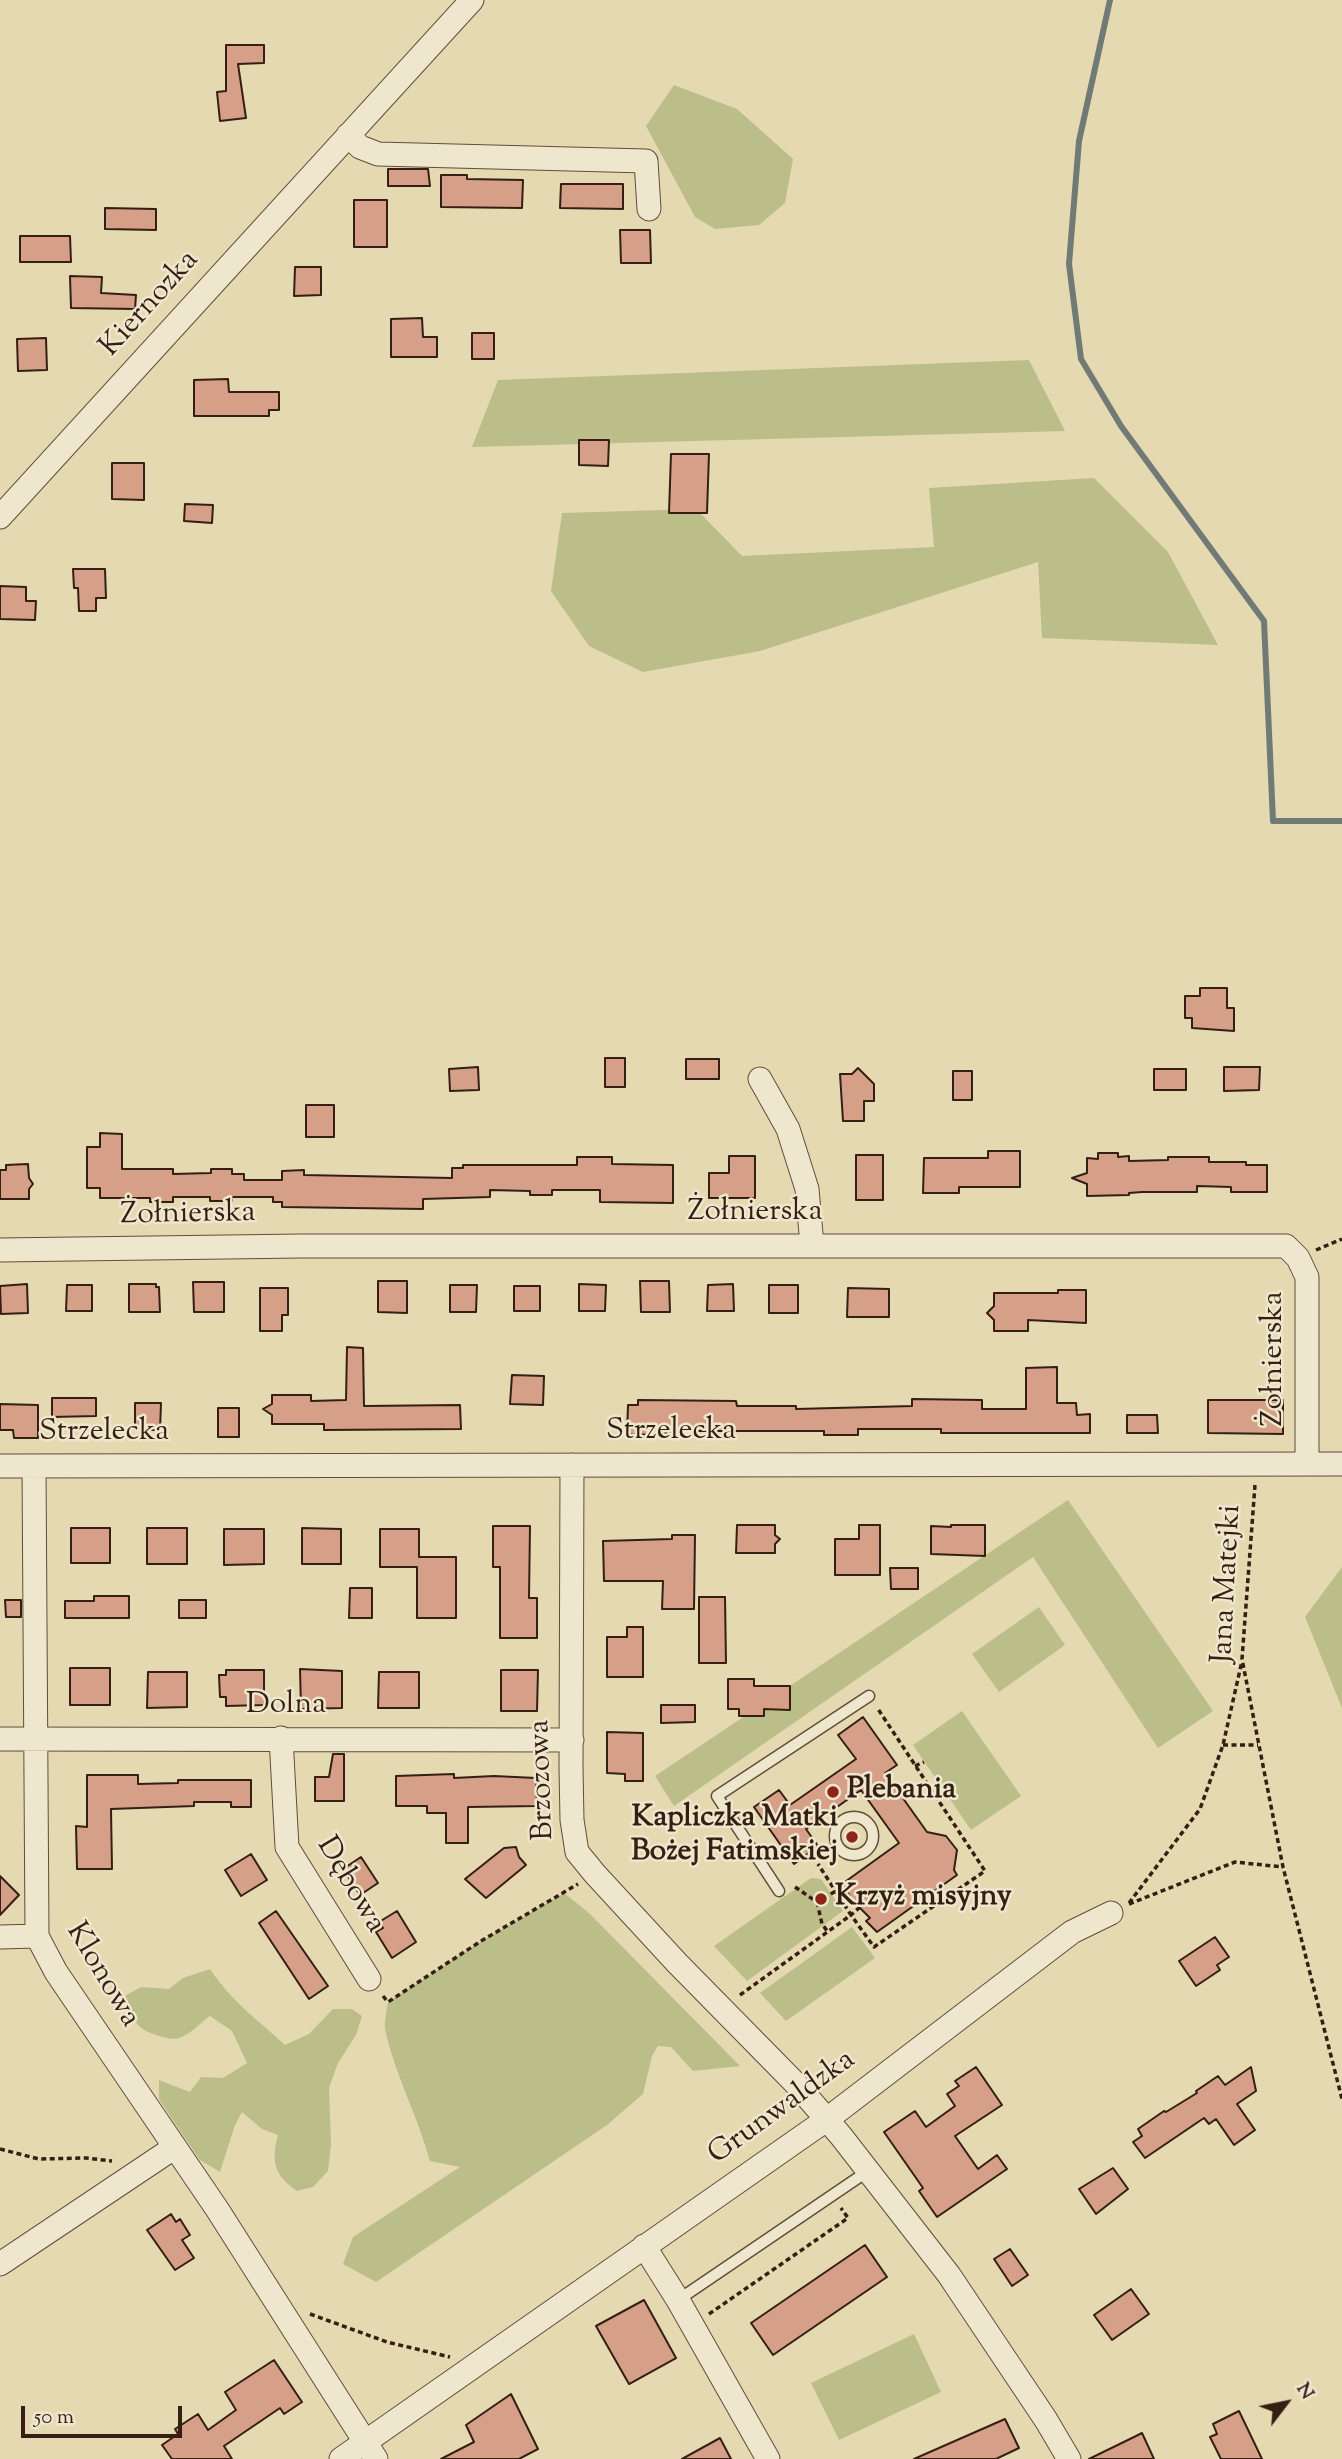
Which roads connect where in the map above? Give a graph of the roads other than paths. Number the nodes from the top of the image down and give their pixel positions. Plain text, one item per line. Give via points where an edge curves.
1 (472, 0) edge
2 (348, 135) junction
3 (649, 209) dead end
4 (0, 517) edge
5 (760, 1079) dead end
6 (812, 1245) junction
7 (0, 1250) edge
8 (1307, 1464) junction
9 (1342, 1464) edge
10 (572, 1465) junction
11 (0, 1466) edge
12 (34, 1466) junction
13 (869, 1696) road end
14 (281, 1738) junction
15 (0, 1739) edge
16 (37, 1739) junction
17 (572, 1740) junction
18 (779, 1891) dead end
19 (1120, 1908) road end
20 (37, 1936) junction
21 (0, 1937) edge
22 (369, 1979) road end
23 (826, 2120) junction
24 (175, 2147) junction
25 (868, 2171) junction
26 (645, 2246) junction
27 (0, 2264) edge
28 (678, 2300) junction
29 (371, 2451) edge
30 (341, 2459) edge
31 (768, 2459) edge
32 (1069, 2459) edge

1 - 2 street, Kiernozka
2 - 3 street via 360,148 378,154 646,160
2 - 4 street, Kiernozka
5 - 6 street via 788,1129 807,1189
6 - 7 street, Żołnierska
6 - 8 street, Żołnierska via 1286,1246 1307,1278
8 - 9 street, Strzelecka
8 - 10 street, Strzelecka
10 - 12 street, Strzelecka
10 - 17 street, Brzozowa
11 - 12 street, Strzelecka
12 - 16 street, Klonowa
13 - 18 lane via 717,1797
14 - 16 street, Dolna
14 - 17 street, Dolna
14 - 22 street, Dębowa via 287,1847
15 - 16 street, Dolna
16 - 20 street, Klonowa
17 - 23 street, Brzozowa via 572,1821 577,1852
19 - 23 street, Grunwaldzka via 1072,1932
20 - 21 street
20 - 24 street, Klonowa via 56,1972
23 - 25 street, Brzozowa
23 - 26 street, Grunwaldzka
24 - 27 street
24 - 29 street, Klonowa
25 - 28 lane
25 - 32 street, Brzozowa via 949,2275
26 - 28 street
26 - 29 street, Grunwaldzka via 469,2369
28 - 31 street
29 - 30 street, Grunwaldzka

